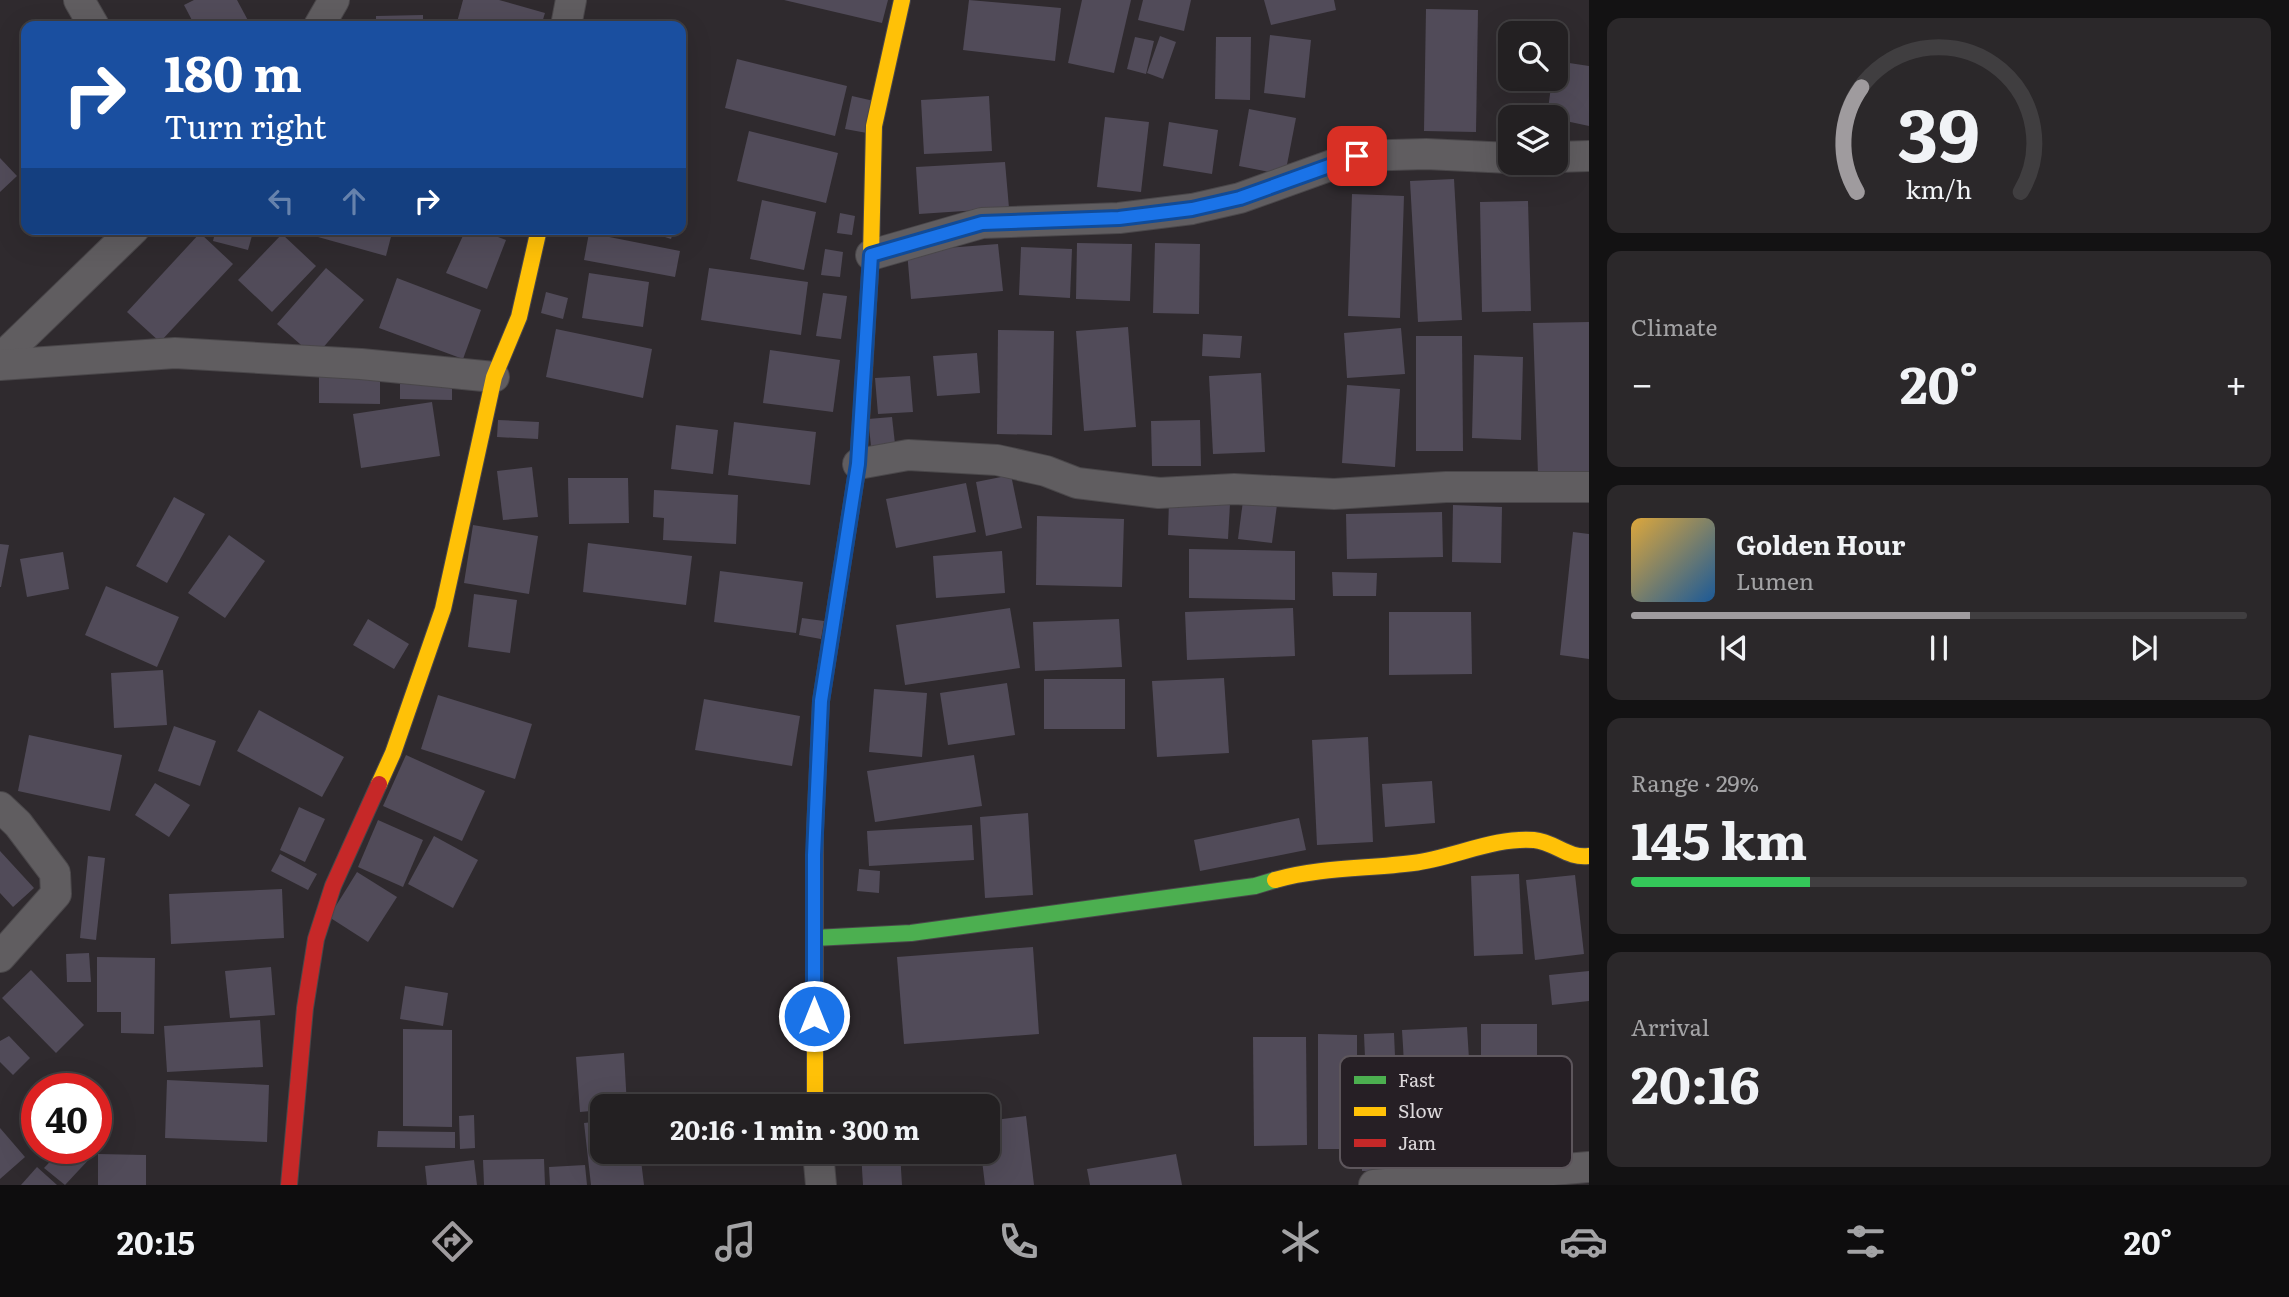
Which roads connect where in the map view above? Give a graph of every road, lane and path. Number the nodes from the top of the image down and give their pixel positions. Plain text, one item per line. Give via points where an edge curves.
1 (79, 0) edge
2 (334, 0) edge
3 (571, 0) edge
4 (902, 0) edge
5 (91, 21) edge
6 (323, 21) edge
7 (567, 21) edge
8 (1589, 156) edge
9 (1498, 157) edge
10 (1568, 157) edge
11 (128, 235) edge
12 (538, 235) edge
13 (871, 255) junction
14 (0, 359) edge
15 (0, 365) edge
16 (494, 377) junction
17 (858, 464) junction
18 (1589, 487) edge
19 (0, 807) edge
20 (1589, 856) edge
21 (814, 938) junction
22 (0, 957) edge
23 (815, 1094) edge
24 (819, 1164) edge
25 (1589, 1167) edge
26 (289, 1185) edge
27 (821, 1185) edge
28 (1374, 1185) edge

1 - 5 street
2 - 6 street
3 - 7 street
4 - 13 street via 874,126
8 - 10 street
9 - 13 street via 1357,156 1240,198 1192,209 1119,218 982,223
11 - 14 street
12 - 16 street via 519,317
13 - 17 street
15 - 16 street via 175,353
16 - 26 street via 443,609 393,753 333,886 316,939
17 - 18 street via 908,455 997,460 1077,483 1158,493
17 - 21 street via 821,701
19 - 22 street via 55,873 56,894
20 - 21 street via 1576,858 1533,840 1415,863 1307,871 1255,886 1073,911 911,933
21 - 23 street
24 - 27 street
25 - 28 street

